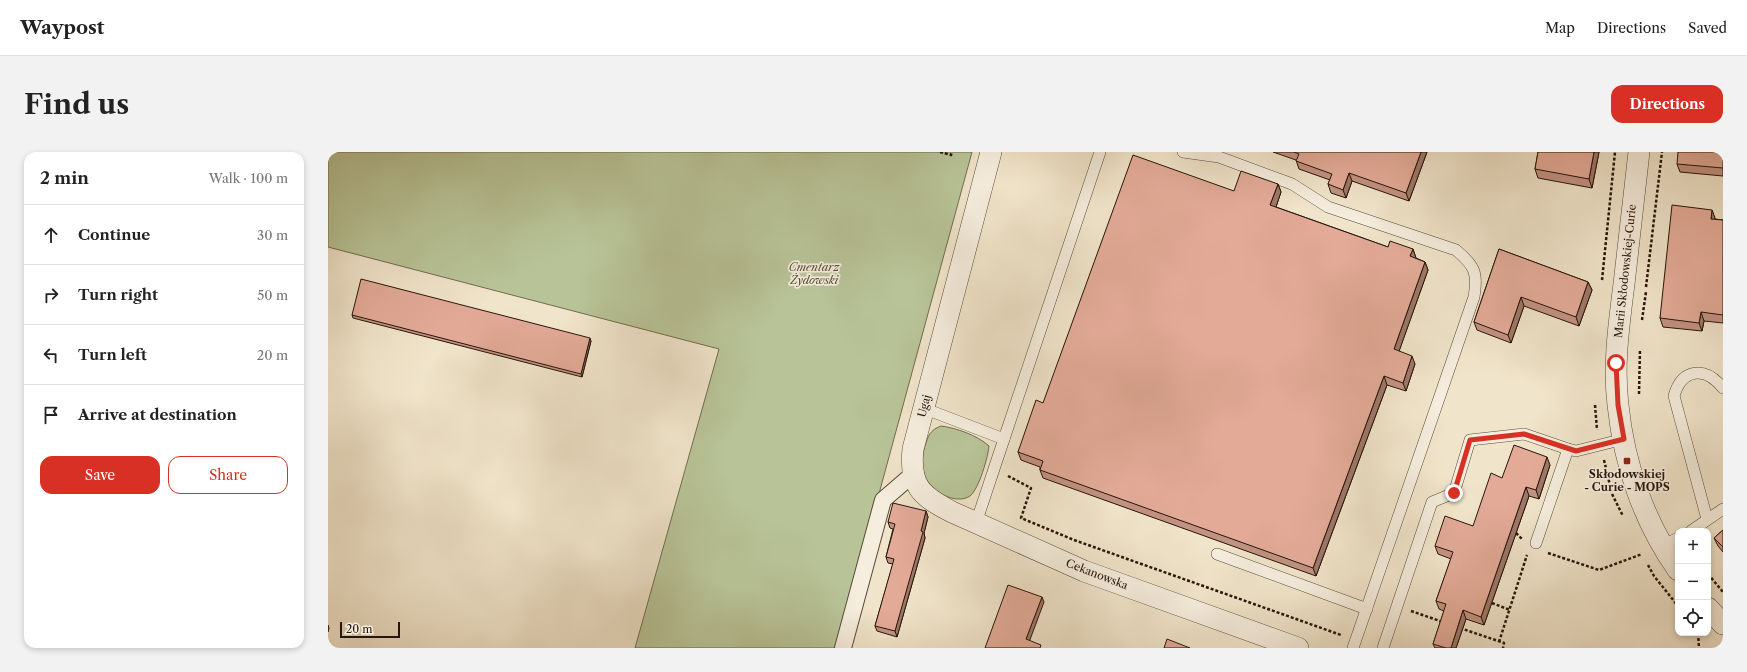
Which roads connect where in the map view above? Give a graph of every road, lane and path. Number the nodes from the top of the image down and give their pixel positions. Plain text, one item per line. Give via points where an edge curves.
1 (940, 152) edge
2 (952, 152) edge
3 (991, 152) edge
4 (1100, 152) edge
5 (1183, 152) edge
6 (1639, 152) edge
7 (1662, 152) edge
8 (1641, 327) dead end
9 (1640, 343) dead end
10 (1723, 388) edge
11 (1639, 396) dead end
12 (923, 408) junction
13 (1004, 439) junction
14 (1624, 439) junction
15 (1568, 448) junction
16 (1004, 474) dead end
17 (912, 475) junction
18 (1723, 509) edge
19 (1707, 519) junction
20 (976, 523) junction
21 (1695, 528) edge
22 (1516, 533) edge
23 (1074, 540) junction
24 (1670, 542) edge
25 (1531, 543) joint
26 (1072, 545) dead end
27 (1544, 552) dead end
28 (1217, 554) dead end
29 (1528, 554) dead end
30 (1642, 554) dead end
31 (1676, 564) edge
32 (1711, 578) edge
33 (1723, 592) edge
34 (1492, 603) edge
35 (1397, 606) junction
36 (1367, 609) junction
37 (1510, 610) junction
38 (1711, 611) edge
39 (1448, 624) edge
40 (1723, 624) edge
41 (1455, 626) edge
42 (1698, 636) edge
43 (1499, 642) junction
44 (1354, 644) edge
45 (843, 648) edge
46 (1298, 648) edge
47 (1383, 648) edge
48 (1503, 648) edge
49 (1699, 648) edge

1 - 2 path via 951,155
3 - 12 street, Ugaj
4 - 13 lane
5 - 36 lane via 1219,157 1292,184 1328,207 1456,250 1475,270 1474,297
6 - 14 street, Marii Skłodowskiej-Curie via 1616,363 1618,405
7 - 8 path
9 - 11 path
10 - 19 lane via 1707,374 1697,373 1684,376 1677,385 1674,396
12 - 13 lane
12 - 17 street, Ugaj via 912,449
13 - 20 lane
14 - 15 lane via 1576,451
14 - 24 street, Marii Skłodowskiej-Curie via 1627,461 1641,501
15 - 25 lane
15 - 35 lane via 1524,434 1470,440 1454,493 1432,502
16 - 23 path via 1031,488 1020,518
17 - 20 street, Cekanowska via 926,496 935,503
17 - 45 street via 883,500
18 - 19 lane
19 - 21 lane
20 - 46 street, Cekanowska via 1084,571
22 - 25 path
23 - 26 path
23 - 44 path
24 - 31 street, Marii Skłodowskiej-Curie
27 - 30 path via 1599,570
28 - 36 lane
29 - 37 path
32 - 33 path
34 - 37 path
35 - 39 path
35 - 47 lane
36 - 44 lane
37 - 43 path
38 - 40 street
41 - 43 path
42 - 49 path
43 - 48 path via 1504,643

